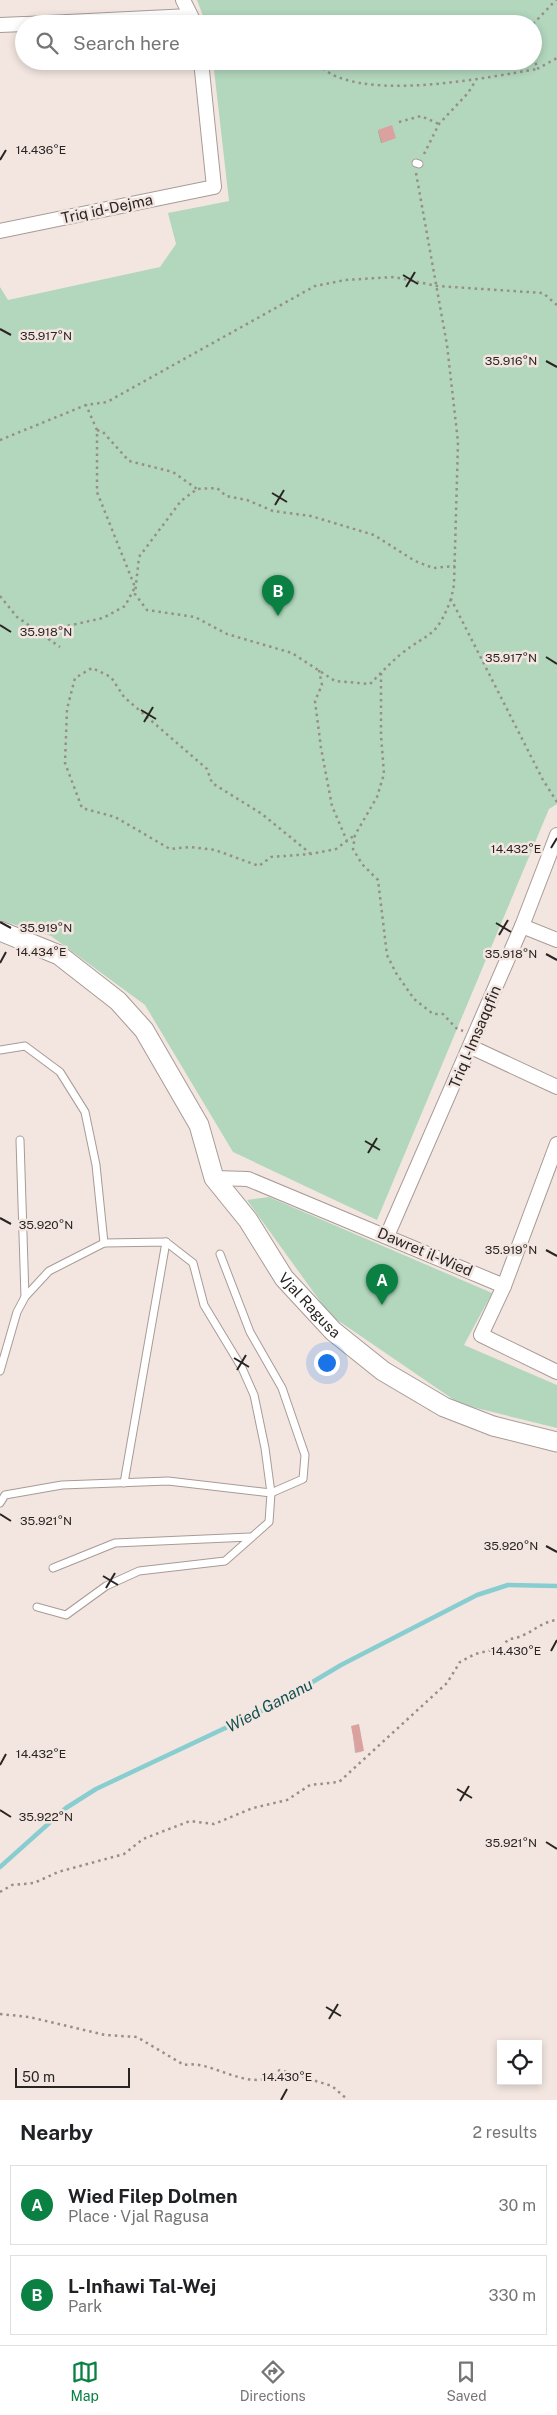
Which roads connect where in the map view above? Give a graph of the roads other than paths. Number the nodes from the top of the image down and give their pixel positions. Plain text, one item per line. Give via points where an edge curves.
1 (183, 0) edge
2 (190, 15) edge
3 (15, 24) edge
4 (0, 25) edge
5 (202, 70) edge
6 (0, 231) edge
7 (557, 835) edge
8 (522, 926) junction
9 (0, 931) edge
10 (557, 940) edge
11 (473, 1041) junction
12 (0, 1050) edge
13 (557, 1087) edge
14 (20, 1140) dead end
15 (557, 1144) edge
16 (214, 1178) junction
17 (387, 1236) junction
18 (166, 1242) junction
19 (104, 1243) junction
20 (220, 1254) dead end
21 (504, 1286) junction
22 (25, 1297) junction
23 (0, 1370) edge
24 (557, 1372) edge
25 (557, 1442) edge
26 (124, 1483) junction
27 (271, 1493) junction
28 (0, 1503) edge
29 (250, 1537) junction
30 (53, 1568) dead end
31 (37, 1607) dead end

1 - 2 street
3 - 4 street
5 - 6 street, Triq id-Dejma via 214,187
7 - 8 street, Triq l-Imsaqqfin
8 - 10 street
8 - 11 street, Triq l-Imsaqqfin
9 - 16 main road, Vjal Ragusa via 59,955 118,1000 144,1030 199,1125
11 - 13 street
11 - 17 street, Triq l-Imsaqqfin
12 - 19 lane via 25,1046 60,1072 86,1112 96,1165
14 - 22 lane
15 - 21 street
16 - 17 street, Dawret il-Wied via 248,1179
16 - 25 main road, Vjal Ragusa via 248,1220 284,1278 309,1307 357,1352 444,1407 493,1426
17 - 21 street, Dawret il-Wied
18 - 19 lane
18 - 26 lane
18 - 27 lane via 193,1262 204,1305 242,1368 254,1395
19 - 22 lane via 49,1271
20 - 27 lane via 250,1332 282,1388 305,1455 303,1479
21 - 24 street via 481,1335
22 - 23 lane
26 - 27 lane via 168,1481
26 - 28 lane via 62,1485 5,1494
27 - 29 lane via 268,1522
29 - 30 lane via 115,1542
29 - 31 lane via 226,1561 139,1571 106,1586 66,1615

